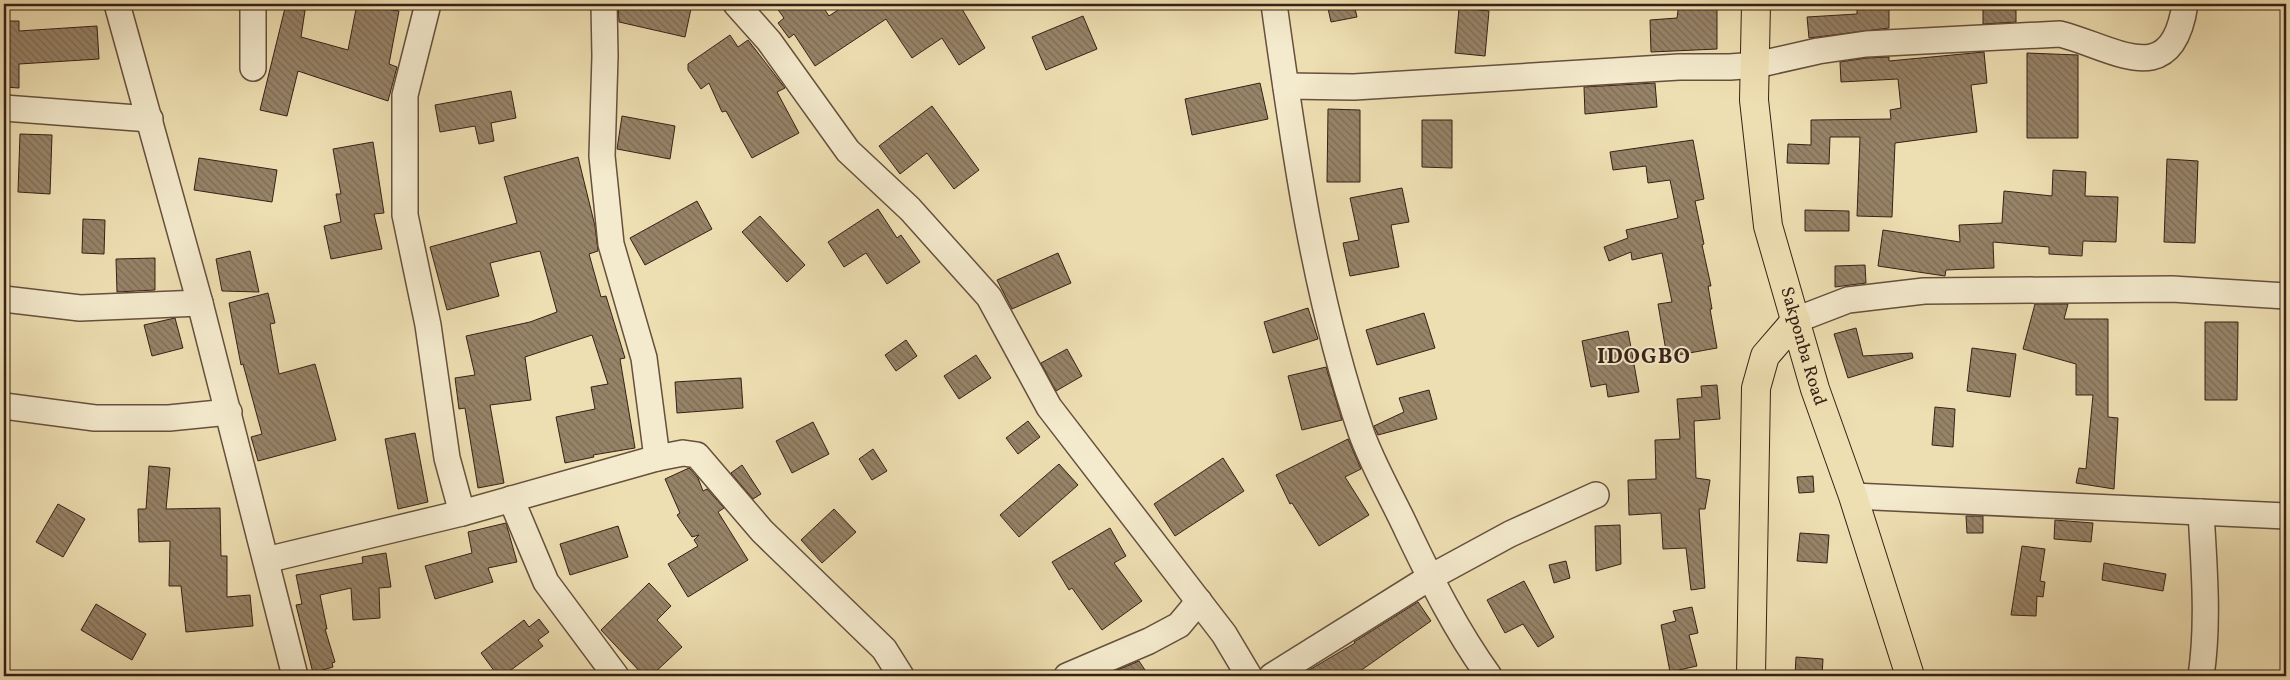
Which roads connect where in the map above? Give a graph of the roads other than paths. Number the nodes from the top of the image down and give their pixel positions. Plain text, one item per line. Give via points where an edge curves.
1 (117, 4) edge
2 (253, 4) edge
3 (428, 4) edge
4 (604, 4) edge
5 (736, 4) edge
6 (1274, 4) edge
7 (1756, 4) edge
8 (2185, 4) edge
9 (1756, 64) junction
10 (253, 68) dead end
11 (1286, 86) junction
12 (4, 108) edge
13 (150, 119) junction
14 (2286, 296) edge
15 (4, 299) edge
16 (200, 302) junction
17 (1796, 320) junction
18 (4, 406) edge
19 (228, 412) junction
20 (658, 458) junction
21 (1596, 496) dead end
22 (1853, 496) junction
23 (511, 499) junction
24 (2201, 512) junction
25 (462, 513) junction
26 (2286, 516) edge
27 (266, 560) junction
28 (1429, 578) junction
29 (1199, 601) junction
30 (295, 676) edge
31 (616, 676) edge
32 (902, 676) edge
33 (1067, 676) edge
34 (1249, 676) edge
35 (1272, 676) edge
36 (1489, 676) edge
37 (1751, 676) edge
38 (1910, 676) edge
39 (2200, 676) edge

1 - 13 street
2 - 10 street
3 - 25 street via 405,95 405,216 428,325 447,458
4 - 20 street via 602,156 611,244 644,358
5 - 29 street via 769,41 848,150 910,209 989,297 1049,407
6 - 11 street
7 - 9 main road, Sakponba Road
8 - 9 street via 2182,24 2174,43 2160,54 2146,59 2122,56 2086,40 2060,34 1866,44
9 - 11 street via 1354,87
9 - 17 main road, Sakponba Road via 1754,100 1768,226
11 - 28 street via 1299,174 1330,330 1362,434
12 - 13 street
13 - 16 street
14 - 17 street via 2172,289 1924,291 1848,300
15 - 16 street via 80,308
16 - 19 street
17 - 22 main road, Sakponba Road via 1815,389
17 - 37 main road via 1765,356 1756,388
18 - 19 street via 95,418 169,418
19 - 27 street
20 - 23 street
20 - 32 street via 683,453 697,455 762,531 884,649
21 - 28 street via 1510,534
22 - 24 street
22 - 38 main road, Sakponba Road
23 - 25 street
23 - 31 street via 546,582
24 - 26 street
24 - 39 street via 2204,576
25 - 27 street
27 - 30 street
28 - 35 street
28 - 36 street via 1462,638
29 - 33 street via 1179,625
29 - 34 street

